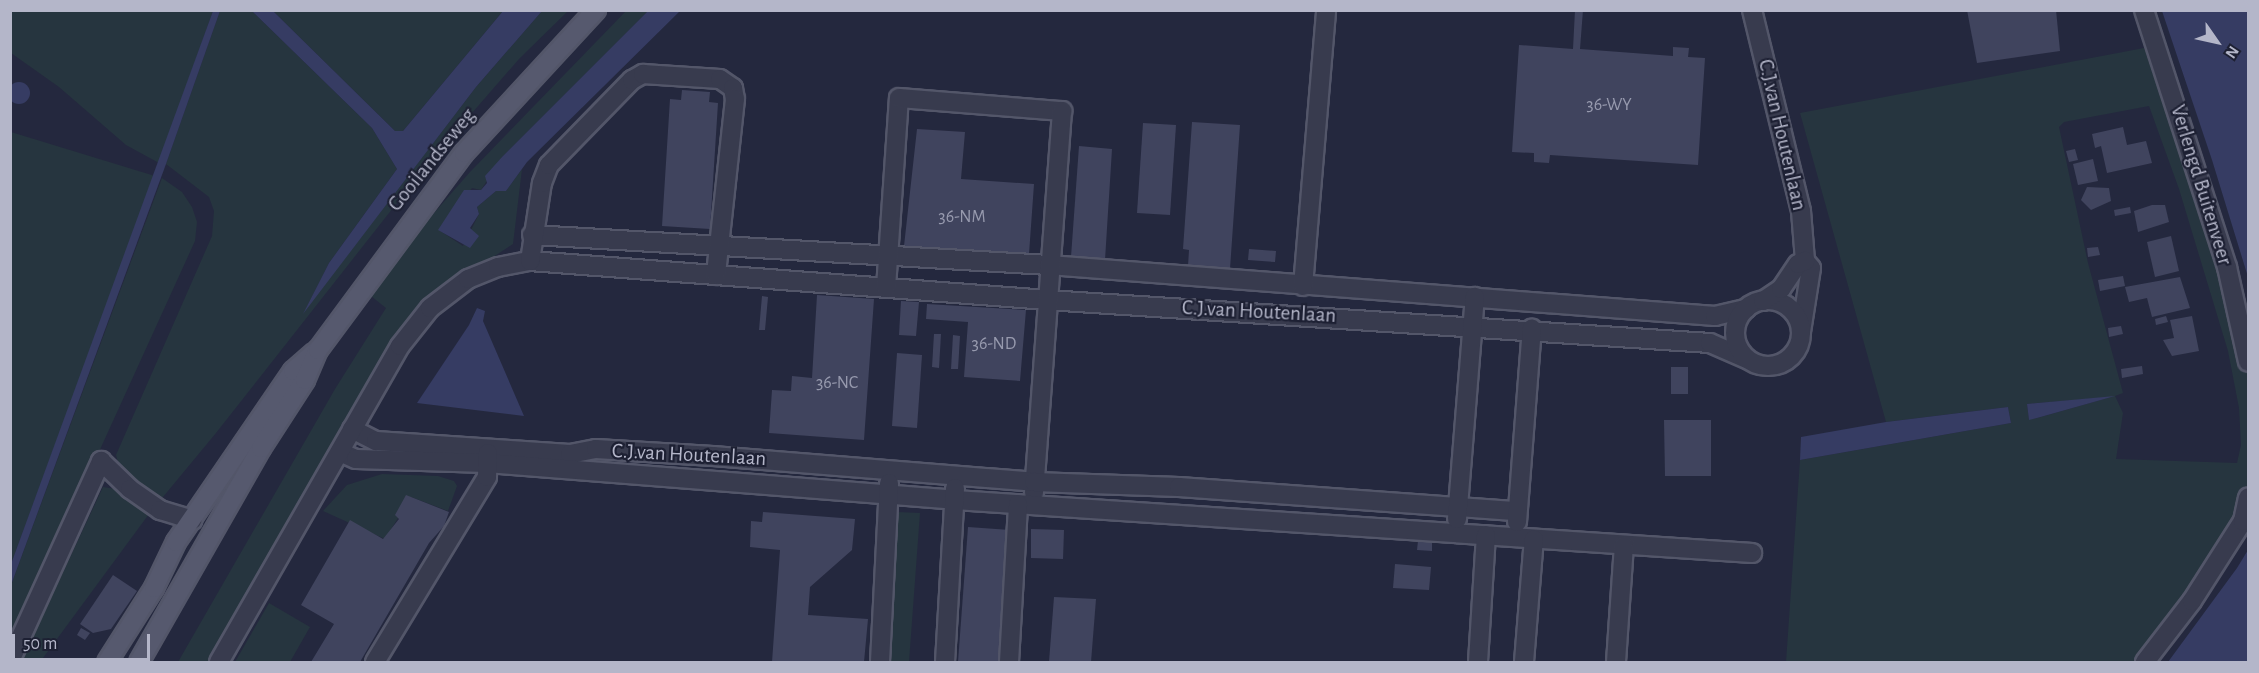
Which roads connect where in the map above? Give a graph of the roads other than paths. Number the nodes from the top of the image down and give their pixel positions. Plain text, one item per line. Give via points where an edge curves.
1 (596, 10) edge
2 (1752, 10) edge
3 (2145, 10) edge
4 (1326, 12) dead end
5 (532, 235) junction
6 (719, 243) junction
7 (888, 255) junction
8 (530, 261) junction
9 (1805, 261) junction
10 (1049, 265) junction
11 (716, 275) junction
12 (1303, 286) junction
13 (886, 288) junction
14 (1475, 297) junction
15 (1047, 300) junction
16 (1763, 301) junction
17 (1746, 309) junction
18 (1472, 325) junction
19 (1532, 329) junction
20 (1801, 332) junction
21 (318, 350) junction
22 (1747, 359) junction
23 (2248, 362) edge
24 (352, 429) junction
25 (340, 452) junction
26 (488, 456) junction
27 (890, 469) junction
28 (954, 475) junction
29 (1034, 482) junction
30 (1101, 483) junction
31 (1179, 487) junction
32 (889, 493) junction
33 (1272, 495) junction
34 (2248, 498) edge
35 (955, 500) junction
36 (1026, 504) junction
37 (1458, 507) junction
38 (1098, 509) junction
39 (1517, 511) junction
40 (1178, 514) junction
41 (192, 520) junction
42 (1270, 521) junction
43 (1456, 533) junction
44 (1486, 535) junction
45 (1515, 537) junction
46 (1534, 539) junction
47 (1624, 545) junction
48 (1752, 553) dead end
49 (10, 661) edge
50 (106, 663) edge
51 (139, 663) edge
52 (219, 663) edge
53 (375, 663) edge
54 (880, 663) edge
55 (945, 663) edge
56 (1010, 663) edge
57 (1478, 663) edge
58 (1524, 663) edge
59 (1616, 663) edge
60 (2145, 663) edge

1 - 21 main road, Gooilandseweg via 464,153
2 - 9 street, C.J.van Houtenlaan via 1801,211
3 - 23 street, Verlengd Buitenveer via 2224,256
4 - 12 street, C.J.van Houtenlaan
5 - 6 street, C.J.van Houtenlaan
5 - 6 street via 549,165 632,80 643,74 720,79 733,88
5 - 8 street
6 - 7 street, C.J.van Houtenlaan
6 - 11 street
7 - 10 street, C.J.van Houtenlaan
7 - 10 street via 899,98 1062,111
7 - 13 street
8 - 11 street, C.J.van Houtenlaan
8 - 24 street, C.J.van Houtenlaan via 498,267 468,279 430,308 400,346
9 - 16 street via 1798,264 1781,289
9 - 20 street, C.J.van Houtenlaan via 1810,267
10 - 12 street, C.J.van Houtenlaan
10 - 15 street
11 - 13 street, C.J.van Houtenlaan
12 - 14 street, C.J.van Houtenlaan
13 - 15 street, C.J.van Houtenlaan
14 - 17 street, C.J.van Houtenlaan via 1715,316
14 - 18 street
15 - 18 street, C.J.van Houtenlaan
15 - 29 street
16 - 17 street
16 - 20 street via 1789,308
17 - 22 street via 1735,334
18 - 19 street, C.J.van Houtenlaan
18 - 37 street
19 - 22 street, C.J.van Houtenlaan via 1710,343
19 - 39 street
20 - 22 street via 1796,350 1782,363 1764,366
21 - 41 main road, Gooilandseweg via 293,371
21 - 51 main road, Gooilandseweg via 305,380 261,448
24 - 25 street, C.J.van Houtenlaan
24 - 26 street, C.J.van Houtenlaan via 376,441
25 - 26 street, C.J.van Houtenlaan via 356,459
25 - 52 street, C.J.van Houtenlaan
26 - 27 street, C.J.van Houtenlaan via 608,450
26 - 32 street, C.J.van Houtenlaan
26 - 53 street via 487,477
27 - 28 street, C.J.van Houtenlaan
27 - 32 street
28 - 29 street, C.J.van Houtenlaan
28 - 35 street
29 - 30 street, C.J.van Houtenlaan
29 - 36 street
30 - 31 street, C.J.van Houtenlaan
30 - 38 street
31 - 33 street, C.J.van Houtenlaan
31 - 40 street
32 - 35 street, C.J.van Houtenlaan
32 - 54 street
33 - 37 street, C.J.van Houtenlaan
33 - 42 street
34 - 60 street via 2236,531 2192,601
35 - 36 street, C.J.van Houtenlaan
35 - 55 street
36 - 38 street, C.J.van Houtenlaan
36 - 56 street
37 - 39 street, C.J.van Houtenlaan
37 - 43 street
38 - 40 street, C.J.van Houtenlaan
39 - 45 street
40 - 42 street, C.J.van Houtenlaan
41 - 49 street via 160,510 130,489 101,461
41 - 50 main road, Gooilandseweg
42 - 43 street, C.J.van Houtenlaan
43 - 44 street, C.J.van Houtenlaan
44 - 45 street, C.J.van Houtenlaan
44 - 57 street
45 - 46 street, C.J.van Houtenlaan
46 - 47 street, C.J.van Houtenlaan
46 - 58 street
47 - 48 street, C.J.van Houtenlaan
47 - 59 street

